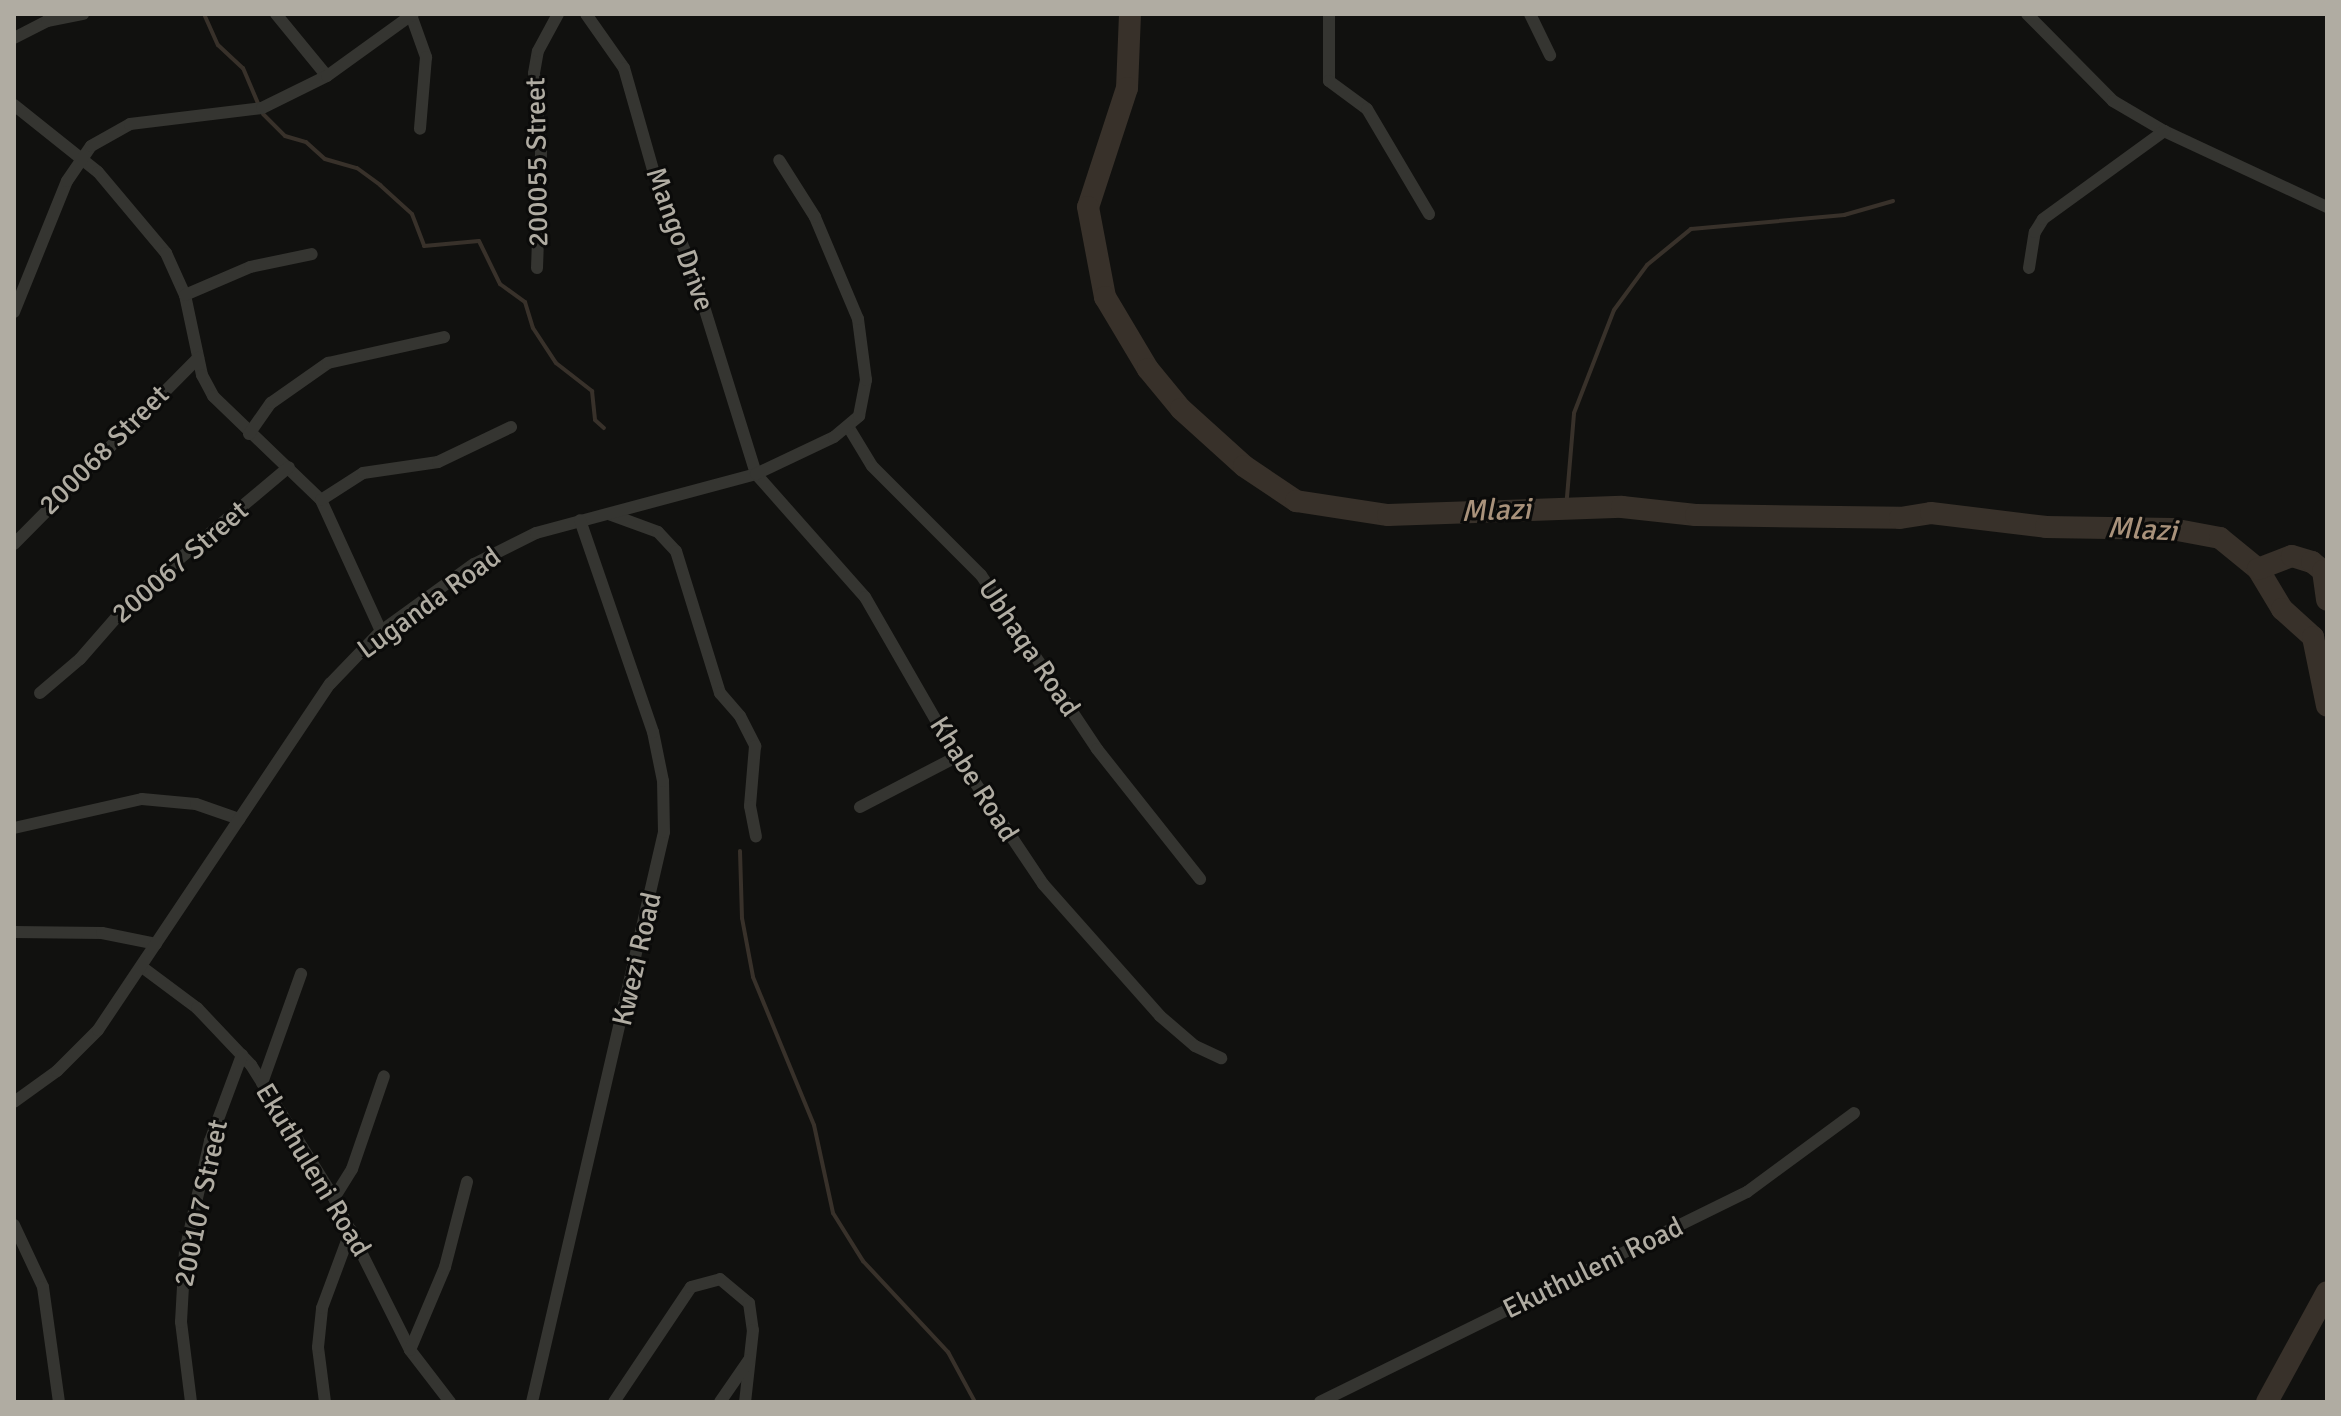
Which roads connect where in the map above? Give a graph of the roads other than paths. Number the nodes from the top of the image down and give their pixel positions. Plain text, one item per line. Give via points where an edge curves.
1 (83, 14) edge
2 (276, 14) edge
3 (558, 14) edge
4 (586, 14) edge
5 (1329, 14) edge
6 (1530, 14) edge
7 (2027, 14) edge
8 (412, 15) edge
9 (14, 38) edge
10 (1550, 55) dead end
11 (327, 76) junction
12 (14, 105) edge
13 (420, 129) dead end
14 (2164, 131) junction
15 (80, 158) junction
16 (779, 160) dead end
17 (2327, 207) edge
18 (1429, 214) dead end
19 (312, 254) dead end
20 (537, 268) dead end
21 (2029, 268) dead end
22 (185, 295) junction
23 (14, 312) edge
24 (444, 337) dead end
25 (198, 358) junction
26 (511, 427) dead end
27 (849, 428) junction
28 (249, 434) junction
29 (289, 467) junction
30 (756, 474) junction
31 (321, 500) junction
32 (609, 514) junction
33 (580, 520) junction
34 (14, 544) edge
35 (381, 631) junction
36 (40, 693) dead end
37 (958, 756) junction
38 (860, 807) dead end
39 (239, 819) junction
40 (14, 828) edge
41 (756, 836) dead end
42 (1200, 879) dead end
43 (14, 932) edge
44 (156, 944) junction
45 (142, 967) junction
46 (301, 974) dead end
47 (242, 1055) junction
48 (1221, 1058) dead end
49 (384, 1076) dead end
50 (262, 1083) junction
51 (14, 1102) edge
52 (1854, 1113) dead end
53 (467, 1182) dead end
54 (334, 1198) junction
55 (14, 1225) edge
56 (351, 1230) junction
57 (410, 1350) junction
58 (750, 1357) junction
59 (59, 1402) edge
60 (191, 1402) edge
61 (325, 1402) edge
62 (450, 1402) edge
63 (532, 1402) edge
64 (614, 1402) edge
65 (720, 1402) edge
66 (745, 1402) edge
67 (1320, 1402) edge

1 - 9 street via 47,21
2 - 11 street
3 - 20 street, 200055 Street via 538,51 534,73 541,151
4 - 30 street, Mango Drive via 624,68 658,187 691,265
5 - 18 street via 1329,81 1367,109
6 - 10 street
7 - 14 street via 2113,101
8 - 11 street
8 - 13 street via 426,57
11 - 15 street via 242,114 130,124 109,133
12 - 15 street
14 - 17 street
14 - 21 street via 2043,219 2035,232
15 - 22 street via 147,227
15 - 23 street
16 - 27 street via 815,217 858,319 866,380 859,416
19 - 22 street via 250,267
22 - 25 street
24 - 28 street via 328,363 271,403
25 - 28 street via 213,396
25 - 34 street, 200068 Street
26 - 31 street via 438,462 363,473
27 - 30 street, Luganda Road
27 - 42 street, Ubhaqa Road via 880,476 981,575 1097,749
28 - 29 street
29 - 31 street
29 - 36 street, 200067 Street via 134,597 80,659
30 - 32 street, Luganda Road
30 - 37 street, Khabe Road via 865,597
31 - 35 street
32 - 33 street, Luganda Road
32 - 41 street via 658,532 676,551 720,693 740,716 755,746 750,806
33 - 35 street, Luganda Road via 536,533 474,564
33 - 63 street, Kwezi Road via 653,732 663,781 664,832
35 - 39 street, Luganda Road via 330,684
37 - 38 street
37 - 48 street, Khabe Road via 1012,842 1081,928 1179,1035
39 - 40 street via 206,806 142,799
39 - 44 street, Luganda Road
43 - 44 street via 102,933
44 - 45 street, Luganda Road
45 - 47 street, Ekuthuleni Road via 197,1008
45 - 51 street, Luganda Road via 98,1030
46 - 50 street
47 - 50 street, Ekuthuleni Road
47 - 60 street, 200107 Street via 210,1141 185,1251 181,1322
49 - 54 street via 352,1169
50 - 54 street, Ekuthuleni Road
52 - 67 street, Ekuthuleni Road via 1747,1192
53 - 57 street via 445,1267
54 - 56 street, Ekuthuleni Road
55 - 59 street via 43,1287
56 - 57 street, Ekuthuleni Road
56 - 61 street via 322,1308 318,1347
57 - 62 street, Ekuthuleni Road
58 - 64 street via 749,1303 731,1283 706,1279 691,1287 672,1310
58 - 65 street
58 - 66 street

